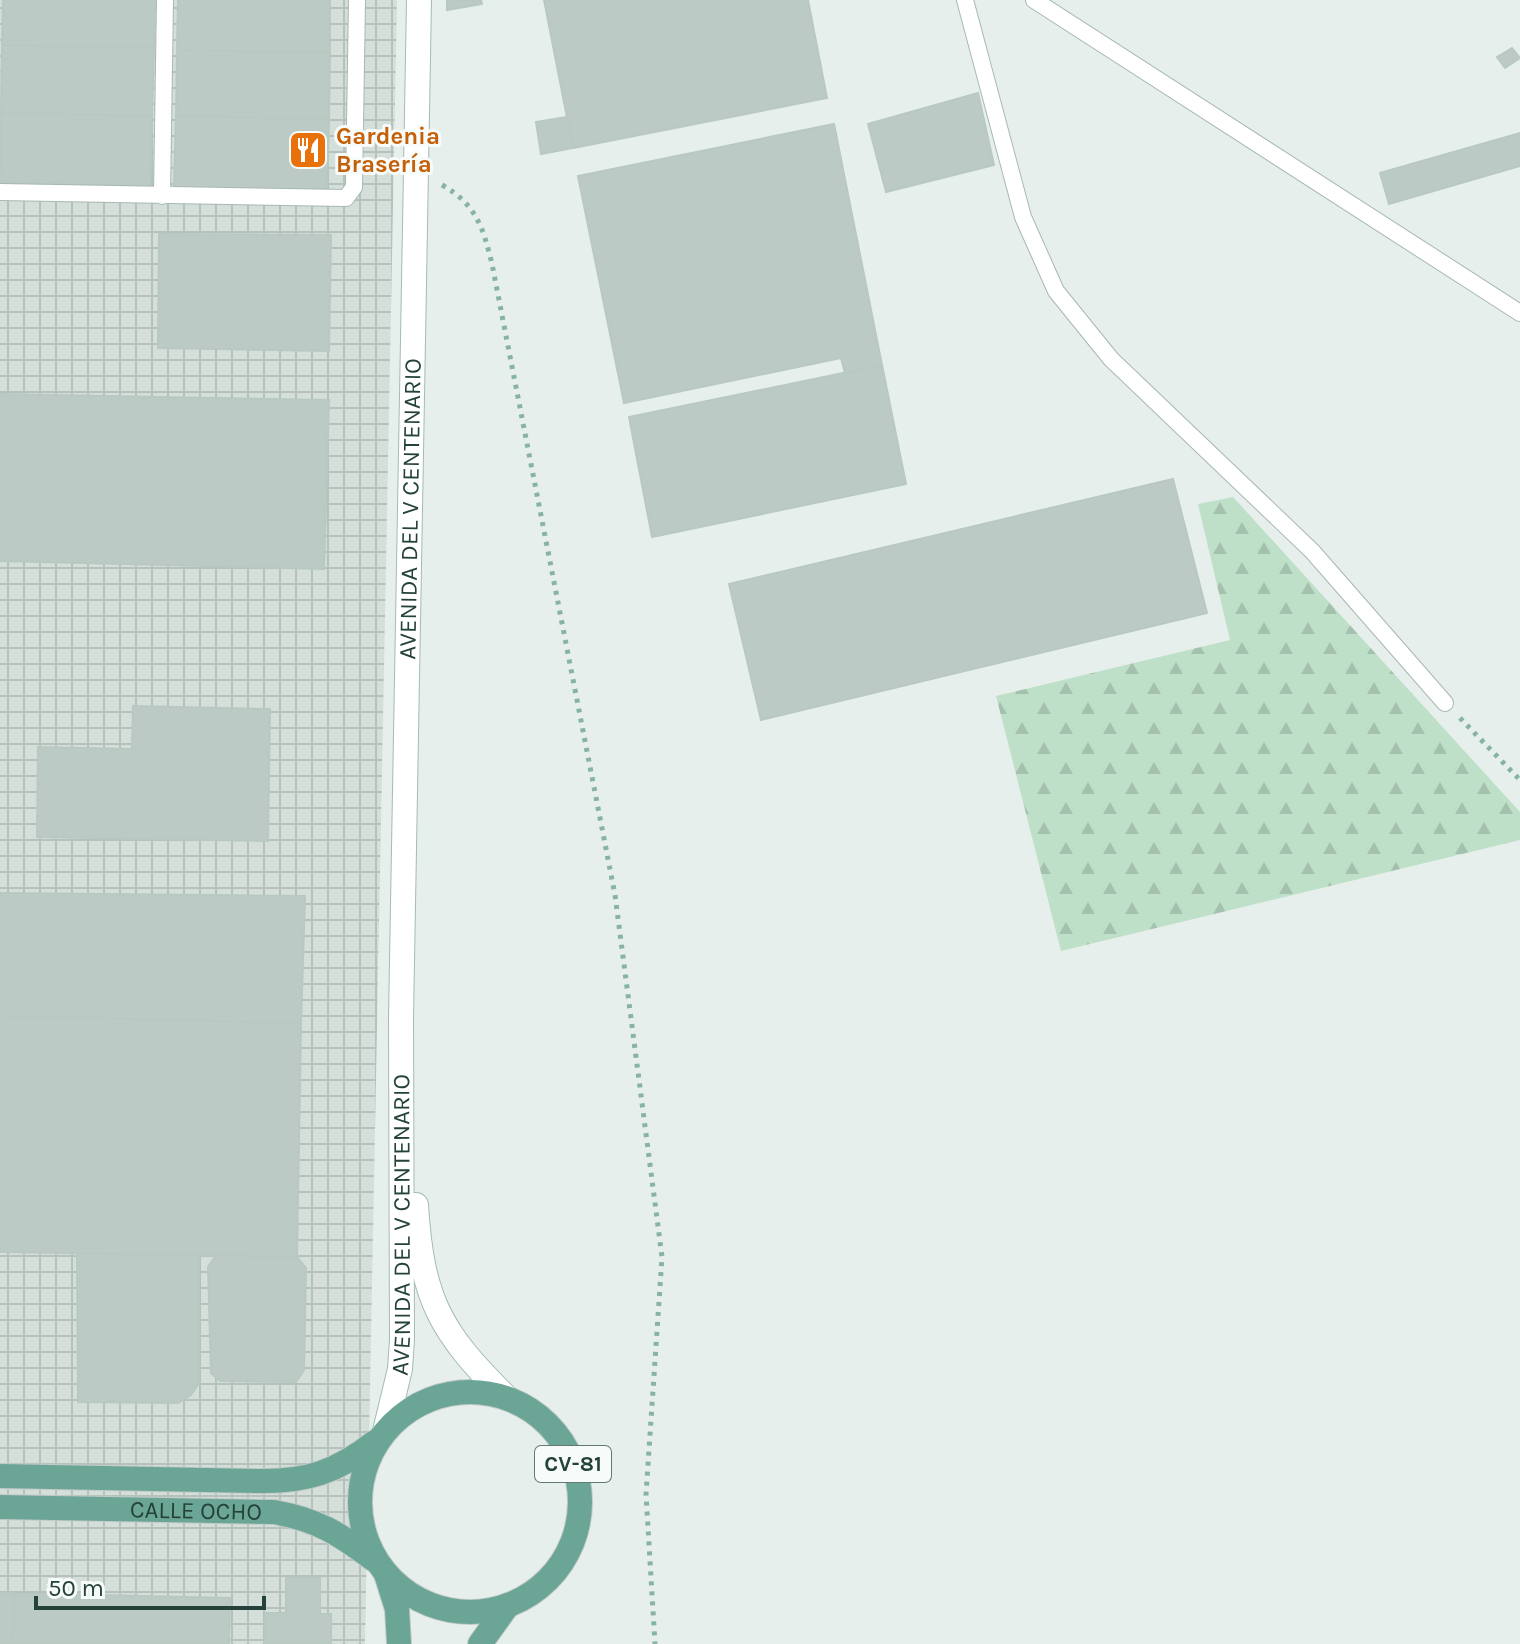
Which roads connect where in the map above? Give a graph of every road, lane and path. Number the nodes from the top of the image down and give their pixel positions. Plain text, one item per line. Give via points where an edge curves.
1 (165, 0) edge
2 (357, 0) edge
3 (419, 0) edge
4 (965, 0) edge
5 (1034, 0) edge
6 (416, 174) junction
7 (0, 192) edge
8 (162, 196) junction
9 (1520, 313) edge
10 (1445, 703) joint
11 (1520, 780) edge
12 (401, 1018) junction
13 (507, 1398) junction
14 (382, 1434) junction
15 (0, 1476) edge
16 (0, 1507) edge
17 (382, 1569) junction
18 (508, 1605) junction
19 (399, 1644) edge
20 (480, 1644) edge
21 (655, 1644) edge

1 - 8 lane
2 - 8 lane via 354,187 346,198
3 - 6 main road, AVENIDA DEL V CENTENARIO
4 - 10 lane via 1023,217 1056,291 1111,359 1312,551
5 - 9 lane
6 - 12 main road, AVENIDA DEL V CENTENARIO
6 - 21 path via 465,200 482,227 615,895 662,1257 646,1494
7 - 8 lane
10 - 11 path
12 - 13 main road, AVENIDA DEL V CENTENARIO via 426,1285 467,1359
12 - 14 main road, AVENIDA DEL V CENTENARIO via 402,1340 400,1369
13 - 14 main road, CV-81 via 450,1393 423,1402
13 - 18 main road, CV-81 via 536,1414 560,1438 574,1468 580,1501 575,1534 560,1564 537,1589
14 - 15 main road, CALLE OCHO / CV-81 via 344,1463 300,1480
14 - 17 main road, CV-81 via 367,1461 360,1513 366,1540
16 - 17 main road, CALLE OCHO / CV-81 via 274,1512 335,1531
17 - 18 main road, CV-81 via 411,1596 442,1609 475,1612
17 - 19 main road, CV-81 via 397,1609
18 - 20 main road, CV-81

